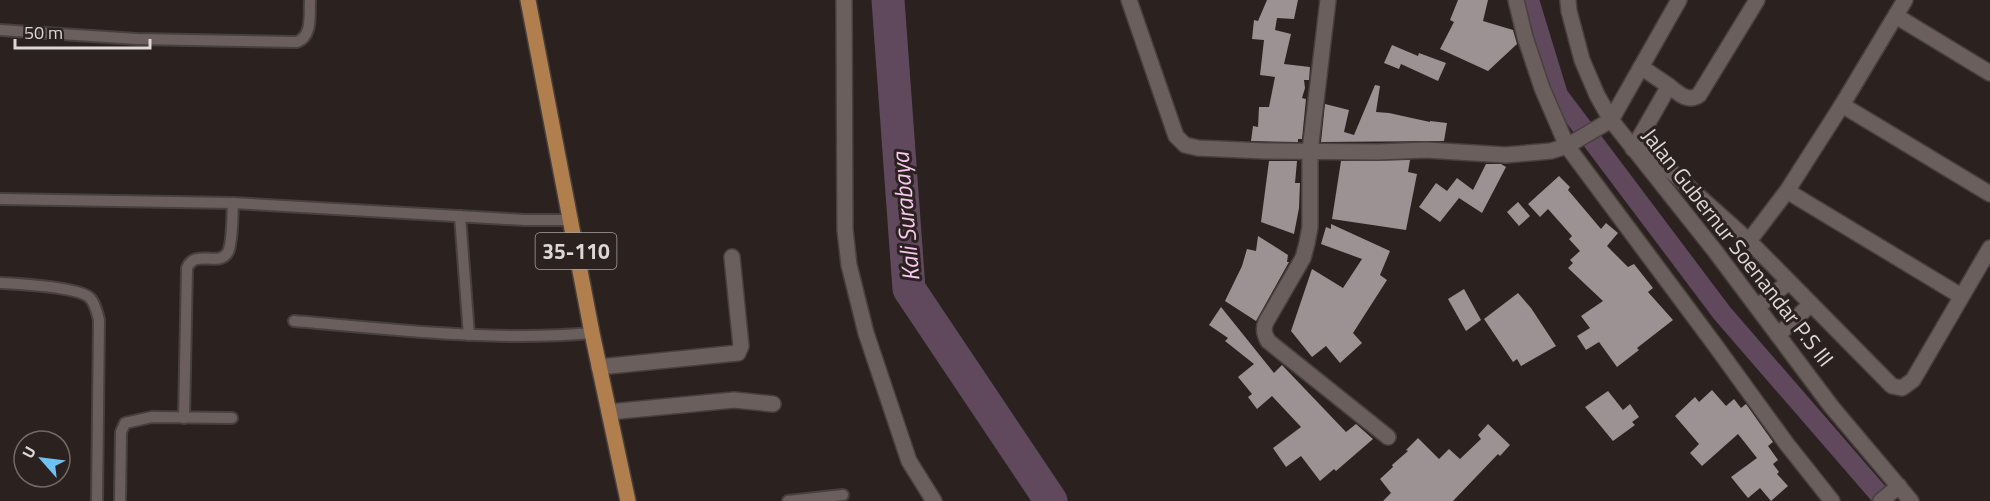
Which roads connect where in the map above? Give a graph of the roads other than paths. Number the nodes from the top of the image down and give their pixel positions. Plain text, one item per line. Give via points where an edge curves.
1 (310, 0) edge
2 (528, 0) edge
3 (844, 0) edge
4 (1129, 0) edge
5 (1328, 0) edge
6 (1516, 0) edge
7 (1568, 0) edge
8 (1679, 0) edge
9 (1757, 0) edge
10 (1905, 0) edge
11 (1896, 16) junction
12 (0, 30) edge
13 (1641, 67) junction
14 (1990, 73) edge
15 (1669, 86) junction
16 (1842, 105) junction
17 (1606, 123) junction
18 (1570, 144) junction
19 (1635, 145) junction
20 (1310, 151) junction
21 (1787, 191) junction
22 (1990, 194) edge
23 (0, 200) edge
24 (232, 203) junction
25 (460, 216) junction
26 (570, 220) junction
27 (1749, 241) junction
28 (1990, 248) edge
29 (732, 257) dead end
30 (1789, 282) junction
31 (0, 283) edge
32 (1961, 296) junction
33 (1811, 304) junction
34 (1757, 307) junction
35 (294, 321) dead end
36 (592, 333) junction
37 (469, 335) junction
38 (1778, 335) junction
39 (599, 367) junction
40 (773, 404) dead end
41 (609, 412) junction
42 (184, 418) junction
43 (232, 418) dead end
44 (1388, 437) dead end
45 (1889, 494) edge
46 (843, 495) dead end
47 (98, 501) edge
48 (120, 501) edge
49 (628, 501) edge
50 (788, 501) edge
51 (934, 501) edge
52 (1832, 501) edge
53 (1911, 501) edge

1 - 12 lane via 308,34 297,42 137,39
2 - 26 main road, 35-110
3 - 51 street via 845,230 849,265 866,333 909,461
4 - 20 street via 1176,136 1185,145
5 - 20 street
6 - 18 street via 1542,88
7 - 17 street, Jalan Gubernur Soenandar P.S III via 1582,60
8 - 13 street
9 - 15 street via 1699,95 1689,98
10 - 11 street
11 - 14 street
11 - 16 street
13 - 15 street
13 - 17 street
15 - 19 street
16 - 21 street
16 - 22 street
17 - 18 street
17 - 19 street, Jalan Gubernur Soenandar P.S III
18 - 20 street via 1551,151 1506,155 1426,150
18 - 52 street
19 - 27 street
19 - 34 street, Jalan Gubernur Soenandar P.S III
20 - 44 street via 1307,243 1303,258 1266,322 1264,335
21 - 27 street
21 - 32 street
23 - 24 lane
24 - 25 lane
24 - 42 lane via 230,247 226,255 197,258 187,268
25 - 26 lane
25 - 37 lane
26 - 36 main road, 35-110
27 - 30 street
28 - 32 street
29 - 39 street via 741,346 738,354
30 - 33 street
30 - 34 street
31 - 47 lane via 72,290 89,297 94,304 99,320
32 - 33 street via 1912,380 1902,388 1892,386
33 - 38 street
34 - 38 street, Jalan Gubernur Soenandar P.S III
35 - 37 lane
36 - 37 lane
36 - 39 main road, 35-110
38 - 45 street, Jalan Gubernur Soenandar P.S III via 1832,405
39 - 41 main road, 35-110
40 - 41 street via 734,400
41 - 49 main road, 35-110
42 - 43 lane
42 - 48 lane via 152,417 125,423 121,432
45 - 53 street, Jalan Gubernur Soenandar P.S III
46 - 50 lane

